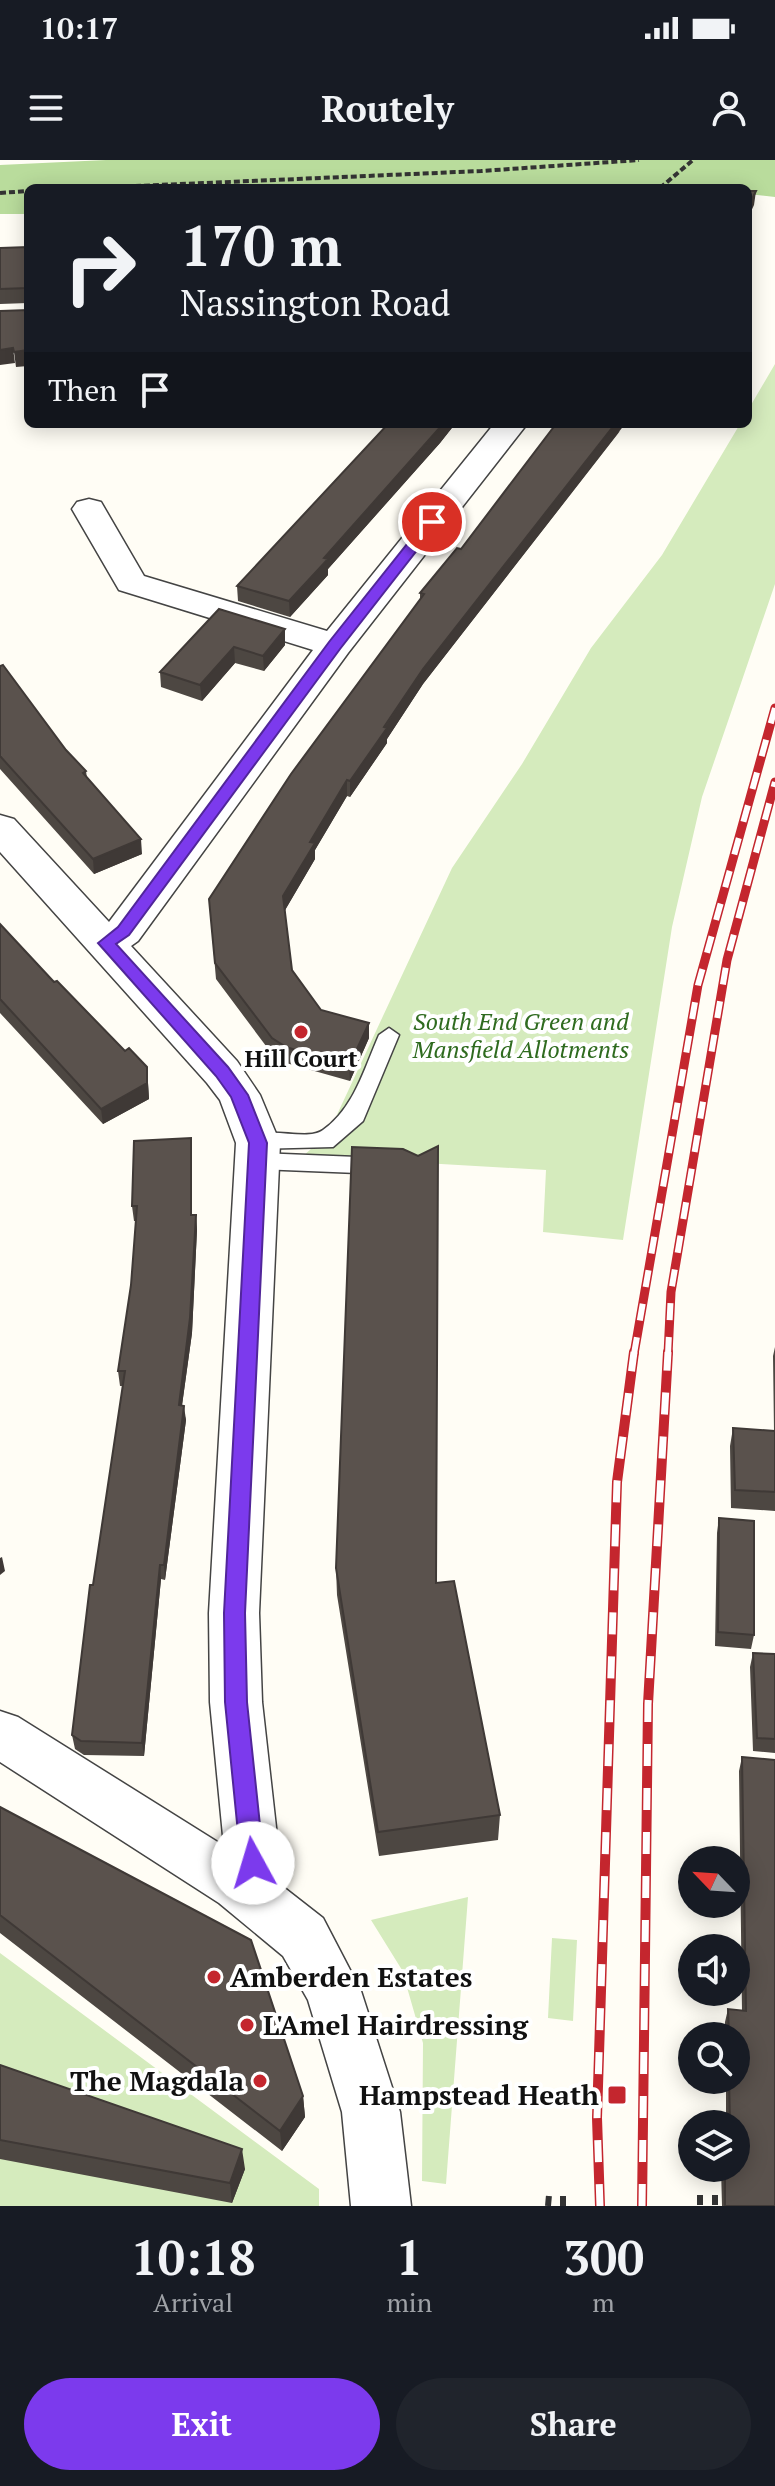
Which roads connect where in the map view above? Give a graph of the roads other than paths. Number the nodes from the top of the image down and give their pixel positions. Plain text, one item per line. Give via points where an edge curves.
1 (508, 428) edge
2 (89, 509) dead end
3 (335, 645) junction
4 (0, 828) edge
5 (106, 943) junction
6 (389, 1035) dead end
7 (259, 1152) junction
8 (408, 1167) edge
9 (6, 1747) edge
10 (238, 1885) junction
11 (381, 2206) edge

1 - 3 street
2 - 3 street via 131,583
3 - 5 street via 124,931
4 - 5 street
5 - 7 street via 231,1083 252,1120
6 - 7 lane via 355,1115 325,1141
7 - 8 lane
7 - 10 street via 234,1613 236,1702 253,1863
9 - 10 street
10 - 11 street via 303,1937 333,1991 371,2112

